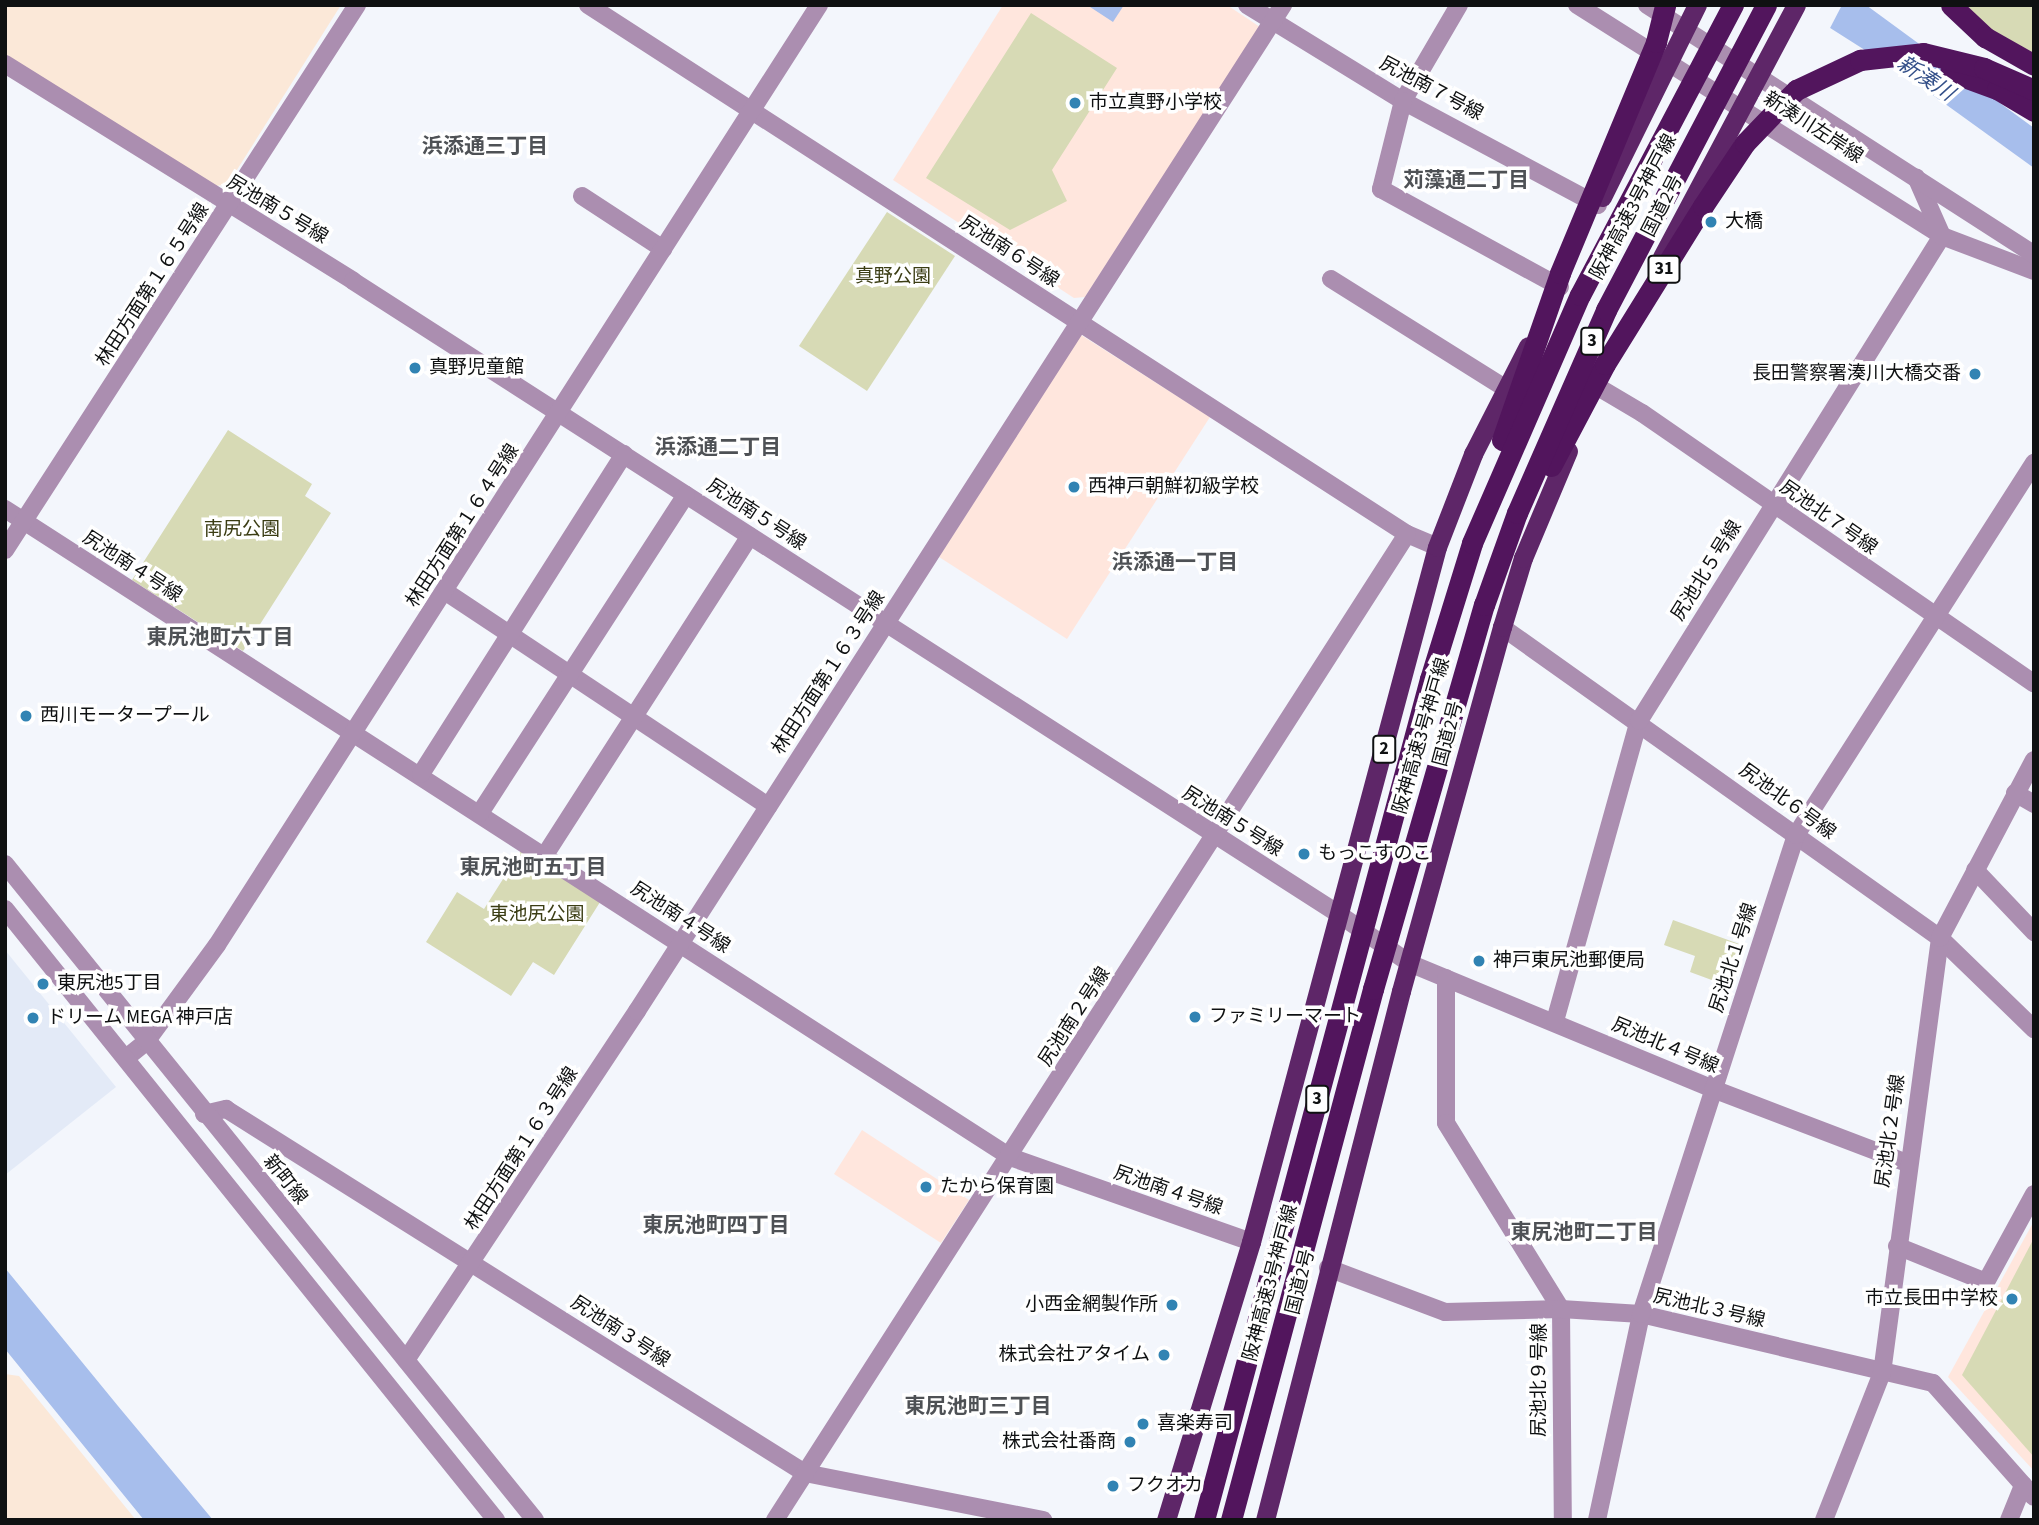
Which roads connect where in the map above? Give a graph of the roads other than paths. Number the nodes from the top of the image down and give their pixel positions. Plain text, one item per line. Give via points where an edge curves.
1 (357, 5) edge
2 (588, 5) edge
3 (819, 5) edge
4 (1247, 5) edge
5 (1283, 5) edge
6 (1459, 5) edge
7 (1577, 5) edge
8 (1649, 5) edge
9 (1665, 5) edge
10 (1733, 5) edge
11 (1766, 5) edge
12 (1796, 5) edge
13 (1951, 5) edge
14 (1692, 16) edge
15 (1272, 22) junction
16 (1668, 61) junction
17 (5, 64) edge
18 (2034, 65) edge
19 (1758, 74) junction
20 (2034, 90) edge
21 (1634, 94) junction
22 (1403, 101) junction
23 (1741, 106) junction
24 (2034, 111) edge
25 (751, 112) junction
26 (1724, 174) junction
27 (1916, 177) junction
28 (582, 196) dead end
29 (1598, 205) junction
30 (229, 206) junction
31 (1942, 236) junction
32 (663, 249) junction
33 (2034, 254) edge
34 (2034, 271) edge
35 (1331, 279) dead end
36 (1560, 287) junction
37 (1078, 322) junction
38 (1598, 387) junction
39 (1505, 388) junction
40 (560, 413) junction
41 (624, 454) junction
42 (2034, 463) edge
43 (686, 495) junction
44 (1772, 505) junction
45 (5, 509) edge
46 (24, 521) junction
47 (1407, 534) junction
48 (750, 536) junction
49 (1472, 543) junction
50 (1437, 547) junction
51 (5, 550) edge
52 (446, 592) junction
53 (1933, 616) junction
54 (886, 623) junction
55 (1502, 627) junction
56 (510, 634) junction
57 (570, 674) junction
58 (2034, 683) edge
59 (1457, 694) junction
60 (634, 717) junction
61 (1639, 721) junction
62 (355, 732) junction
63 (2034, 760) edge
64 (421, 774) junction
65 (2015, 793) junction
66 (2034, 804) edge
67 (768, 806) junction
68 (480, 813) junction
69 (1796, 835) junction
70 (1215, 837) junction
71 (545, 855) junction
72 (5, 864) edge
73 (1975, 870) junction
74 (5, 909) edge
75 (1340, 915) junction
76 (2034, 932) edge
77 (1940, 938) junction
78 (680, 943) junction
79 (1409, 963) junction
80 (1446, 978) junction
81 (1555, 1021) junction
82 (2034, 1029) edge
83 (146, 1042) junction
84 (126, 1058) junction
85 (1713, 1089) junction
86 (204, 1114) junction
87 (1010, 1157) junction
88 (1907, 1163) junction
89 (2034, 1194) edge
90 (1251, 1242) junction
91 (1897, 1246) junction
92 (474, 1263) junction
93 (1328, 1268) junction
94 (1561, 1309) junction
95 (1641, 1314) junction
96 (406, 1360) junction
97 (1882, 1373) junction
98 (805, 1473) junction
99 (2028, 1491) edge
100 (496, 1520) edge
101 (535, 1520) edge
102 (775, 1520) edge
103 (1043, 1520) edge
104 (1166, 1520) edge
105 (1204, 1520) edge
106 (1230, 1520) edge
107 (1265, 1520) edge
108 (1563, 1520) edge
109 (1597, 1520) edge
110 (1824, 1520) edge
111 (2009, 1520) edge

1 - 30 street, 林田方面第１６５号線
2 - 25 street, 尻池南６号線
3 - 25 street, 林田方面第１６４号線
4 - 15 street, 尻池南７号線
5 - 15 street, 林田方面第１６３号線
6 - 22 street
7 - 16 street, 新湊川左岸線
8 - 14 street, 新湊川左岸線
8 - 21 highway, bridge
9 - 21 highway, bridge
10 - 49 highway, 阪神高速3号神戸線 / 3, bridge via 1580,295
11 - 59 highway, 阪神高速3号神戸線 / 3, bridge via 1612,298 1562,406 1517,513
12 - 19 highway, 国道2号
13 - 18 highway via 1985,37
14 - 16 highway, 2
14 - 19 street, 新湊川左岸線
15 - 22 street, 尻池南７号線
15 - 37 street, 林田方面第１６３号線
16 - 23 street, 新湊川左岸線
16 - 29 highway, 2
17 - 30 street, 尻池南５号線
19 - 23 highway, 国道2号
19 - 27 street, 新湊川左岸線
20 - 26 highway, 31, bridge via 1942,56 1902,54 1860,60 1796,90 1761,123
21 - 49 highway, bridge via 1514,396
22 - 29 street, 尻池南７号線
22 - 36 street via 1381,189
23 - 31 street, 新湊川左岸線
23 - 38 highway, 国道2号
24 - 26 highway, 31, bridge via 1997,89 1954,73 1909,67 1865,71 1800,103
25 - 32 street, 林田方面第１６４号線
25 - 37 street, 尻池南６号線
26 - 59 highway, 31, bridge via 1572,423 1512,553
27 - 31 street
27 - 33 street, 新湊川左岸線
28 - 32 street
29 - 36 highway, 2
30 - 40 street, 尻池南５号線
30 - 46 street, 林田方面第１６５号線
31 - 34 street, 新湊川左岸線
31 - 44 street, 尻池北５号線
32 - 40 street, 林田方面第１６４号線
35 - 39 street
36 - 39 highway, 2
37 - 47 street, 尻池南６号線
37 - 54 street, 林田方面第１６３号線
38 - 44 street, 尻池北７号線
38 - 55 highway, 国道2号 via 1523,558
39 - 50 highway, 2
40 - 41 street, 尻池南５号線
40 - 52 street, 林田方面第１６４号線
41 - 43 street, 尻池南５号線
41 - 56 street
42 - 53 street, 尻池北１号線
43 - 48 street, 尻池南５号線
43 - 57 street
44 - 53 street, 尻池北７号線
44 - 61 street, 尻池北５号線
45 - 46 street, 尻池南４号線
46 - 51 street, 林田方面第１６５号線
46 - 62 street, 尻池南４号線
47 - 50 street, 尻池南６号線
47 - 70 street, 尻池南２号線
48 - 54 street, 尻池南５号線
48 - 60 street
49 - 105 highway, 阪神高速3号神戸線 / 3, bridge via 1430,679
50 - 75 highway, 2
52 - 56 street
52 - 62 street, 林田方面第１６４号線
53 - 58 street, 尻池北７号線
53 - 69 street, 尻池北１号線
54 - 67 street, 林田方面第１６３号線
54 - 70 street, 尻池南５号線
55 - 61 street, 尻池北６号線
55 - 79 highway, 国道2号
56 - 57 street
56 - 64 street
57 - 60 street
57 - 68 street
59 - 106 highway, 阪神高速3号神戸線 / 3, bridge
60 - 67 street
60 - 71 street
61 - 69 street, 尻池北６号線
61 - 81 street, 尻池北５号線
62 - 64 street, 尻池南４号線
62 - 83 street, 林田方面第１６４号線 via 217,945
63 - 65 street, 尻池北２号線
64 - 68 street, 尻池南４号線
65 - 66 street
65 - 73 street, 尻池北２号線
67 - 78 street, 林田方面第１６３号線
68 - 71 street, 尻池南４号線
69 - 77 street, 尻池北６号線
69 - 85 street, 尻池北１号線
70 - 75 street, 尻池南５号線
70 - 87 street, 尻池南２号線
71 - 78 street, 尻池南４号線
72 - 83 street, 新町線
73 - 76 street
73 - 77 street, 尻池北２号線
74 - 84 street
75 - 79 street, 尻池南５号線
75 - 90 highway, 2
77 - 82 street, 尻池北６号線
77 - 88 street, 尻池北２号線
78 - 87 street, 尻池南４号線
78 - 92 street, 林田方面第１６３号線
79 - 80 street, 尻池北４号線
79 - 93 highway, 国道2号
80 - 81 street, 尻池北４号線
80 - 94 street, 尻池北９号線 via 1447,1123
81 - 85 street, 尻池北４号線
83 - 84 street, 林田方面第１６４号線
83 - 86 street, 新町線
84 - 100 street
85 - 88 street, 尻池北４号線
85 - 95 street, 尻池北１号線
86 - 92 street, 尻池南３号線 via 226,1109
86 - 96 street, 新町線
87 - 90 street, 尻池南４号線
87 - 98 street, 尻池南２号線
88 - 91 street, 尻池北２号線
89 - 91 street via 1986,1282
90 - 104 highway, 2
91 - 97 street, 尻池北２号線
92 - 96 street, 林田方面第１６３号線
92 - 98 street, 尻池南３号線
93 - 94 street, 尻池北３号線 via 1445,1312
93 - 107 highway, 国道2号
94 - 95 street, 尻池北３号線
94 - 108 street, 尻池北９号線
95 - 97 street, 尻池北３号線
95 - 109 street, 尻池北１号線
96 - 101 street, 新町線
97 - 99 street, 尻池北３号線 via 1933,1383
97 - 110 street, 尻池北２号線
98 - 102 street, 尻池南２号線
98 - 103 street, 尻池南３号線
99 - 111 street

